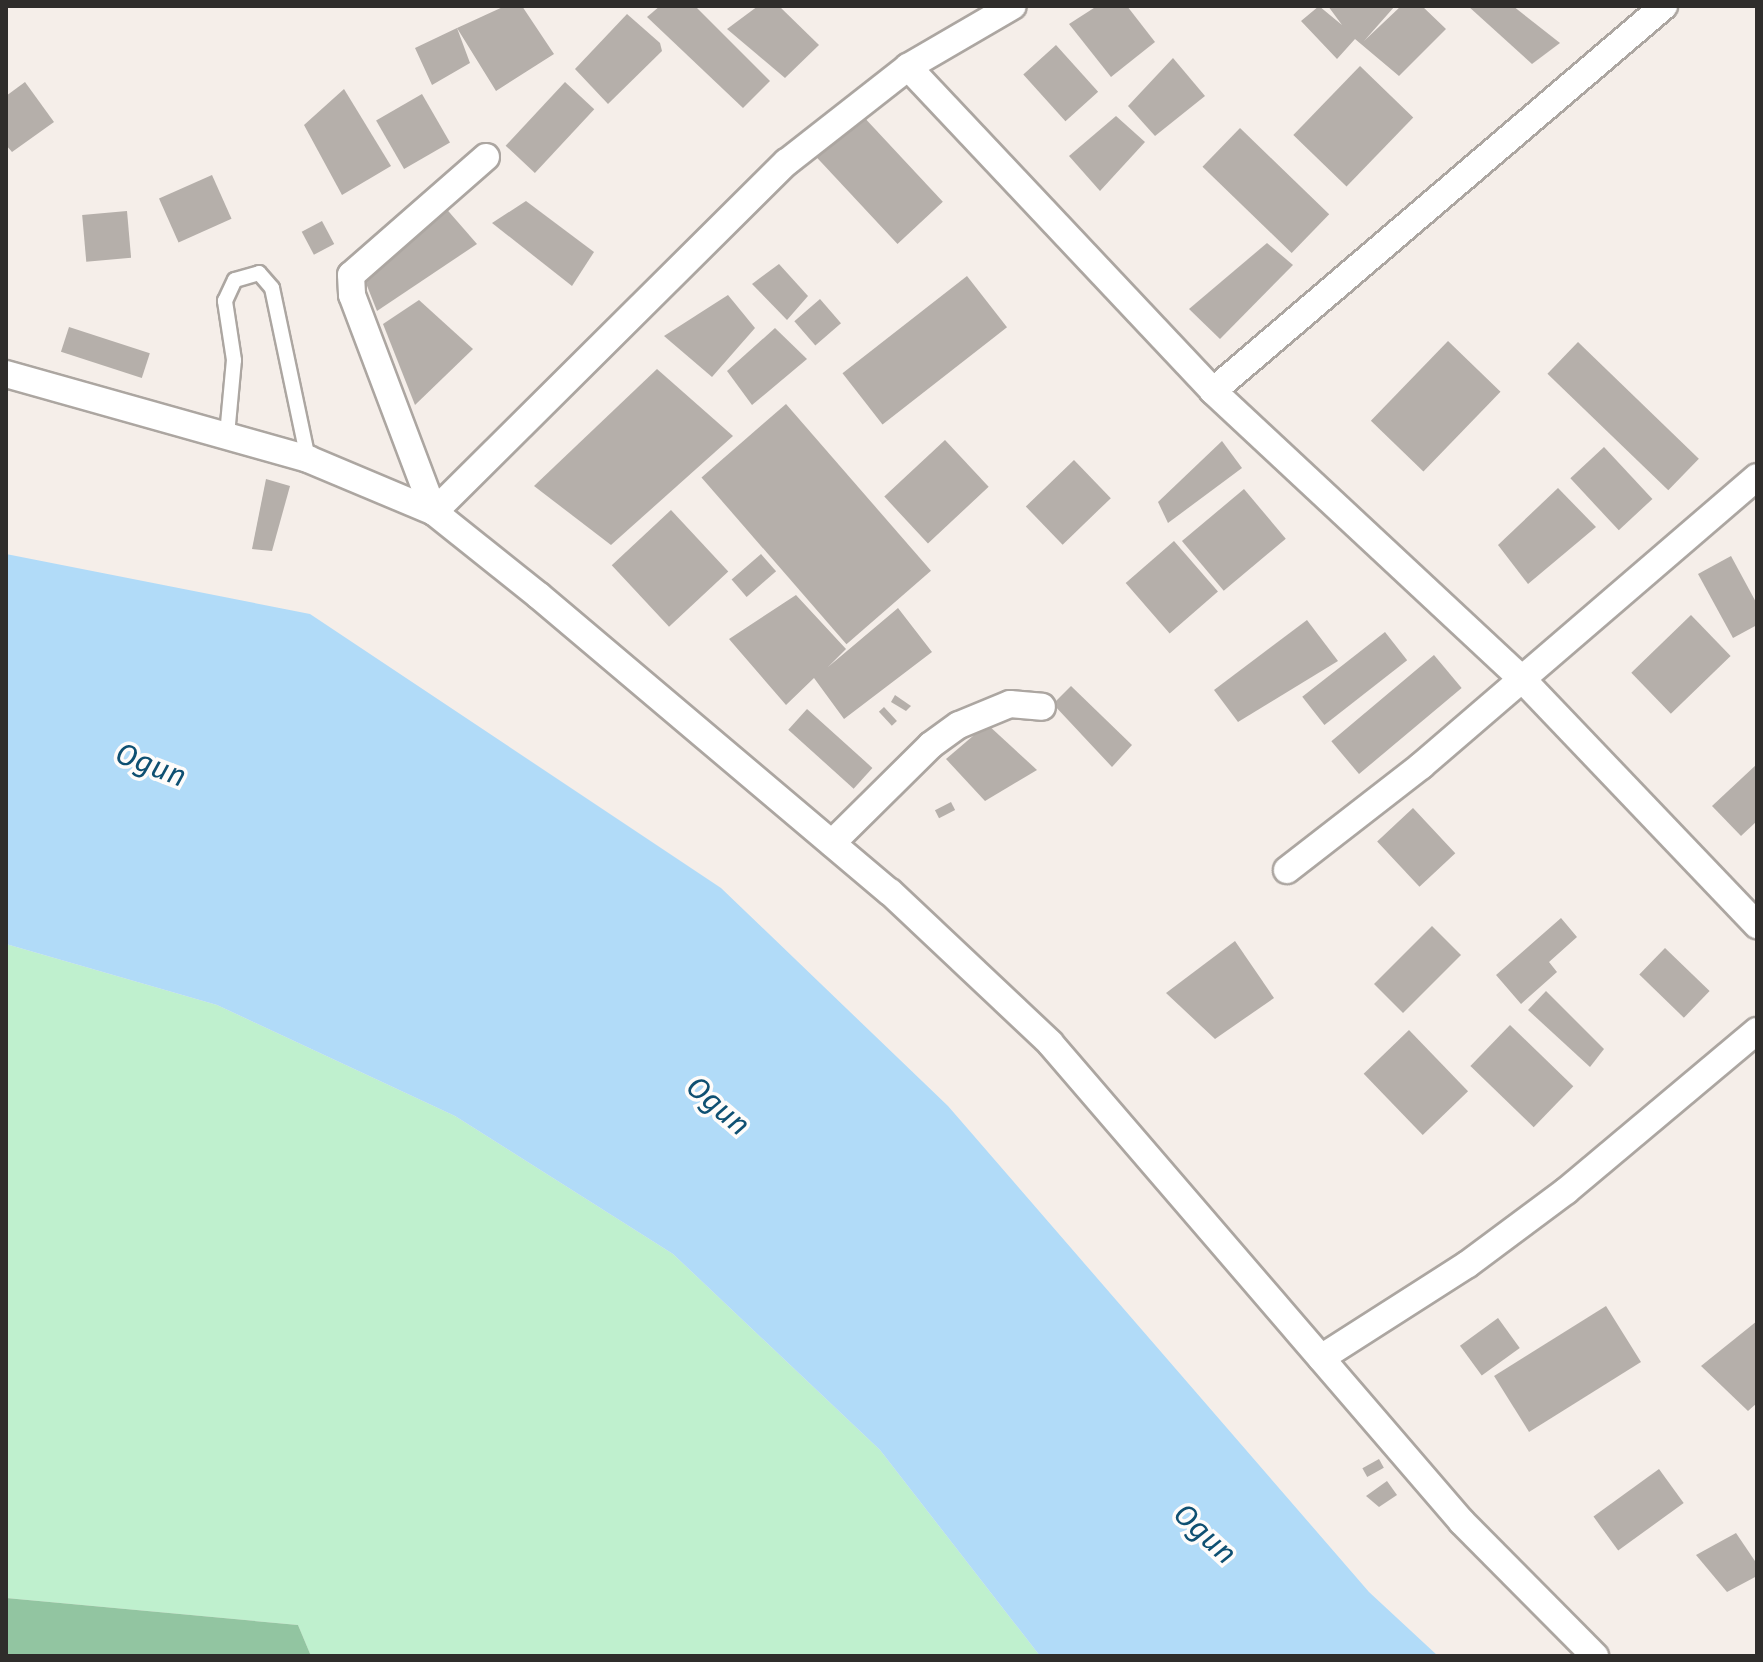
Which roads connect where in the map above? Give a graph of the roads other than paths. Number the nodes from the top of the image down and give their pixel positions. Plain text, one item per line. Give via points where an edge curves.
1 (1013, 6) edge
2 (1664, 6) edge
3 (908, 67) junction
4 (486, 157) dead end
5 (6, 374) edge
6 (1213, 391) junction
7 (227, 435) junction
8 (308, 459) junction
9 (1757, 477) edge
10 (434, 512) junction
11 (1521, 678) junction
12 (1042, 707) dead end
13 (832, 843) junction
14 (1287, 870) dead end
15 (1757, 925) edge
16 (1757, 1031) edge
17 (1321, 1358) junction
18 (1595, 1656) edge

1 - 3 street
2 - 6 street
3 - 6 street
3 - 10 street via 787,162
4 - 10 street via 351,275 352,295
5 - 7 street
6 - 11 street
7 - 8 street
7 - 8 lane via 234,360 225,301 235,280 259,273 272,288
8 - 10 street
9 - 11 street
10 - 13 street
11 - 14 street via 1421,766
11 - 15 street
12 - 13 street via 1010,704 959,725 931,745
13 - 17 street via 1050,1043
16 - 17 street via 1554,1200 1468,1264
17 - 18 street via 1462,1522

